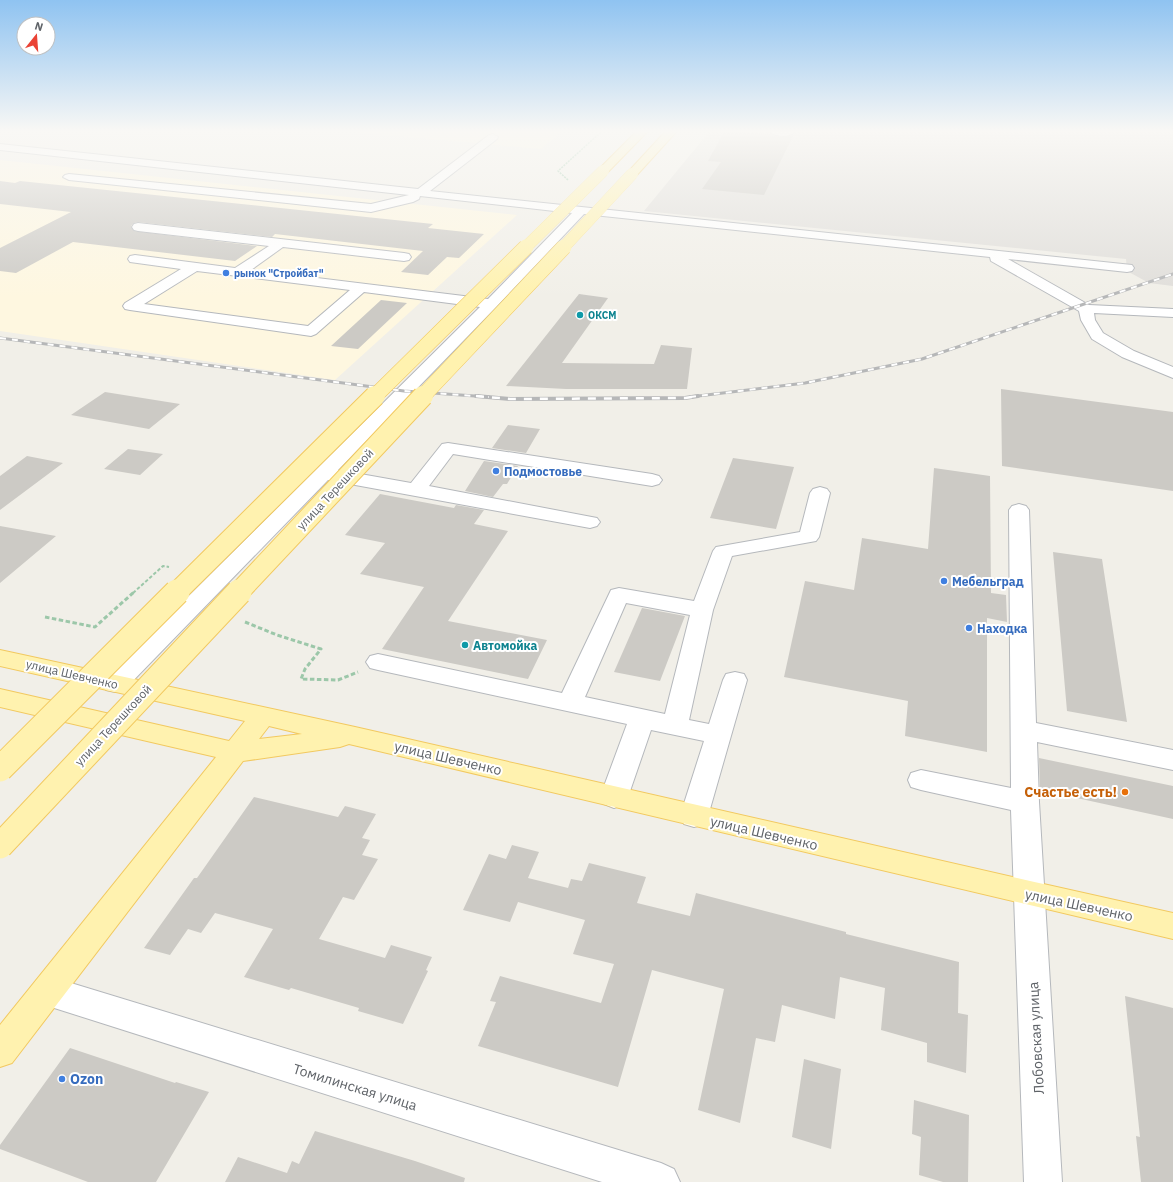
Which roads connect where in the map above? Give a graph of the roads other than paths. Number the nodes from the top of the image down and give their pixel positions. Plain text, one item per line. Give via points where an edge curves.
1 (162, 187) edge
2 (369, 187) edge
3 (427, 187) edge
4 (587, 187) edge
5 (620, 187) edge
6 (420, 193) junction
7 (581, 210) junction
8 (138, 227) dead end
9 (280, 243) junction
10 (988, 253) junction
11 (404, 257) dead end
12 (135, 259) dead end
13 (256, 259) junction
14 (279, 262) dead end
15 (195, 266) junction
16 (1127, 268) dead end
17 (238, 272) junction
18 (362, 287) junction
19 (490, 304) junction
20 (1086, 309) junction
21 (1173, 313) edge
22 (1173, 373) edge
23 (324, 473) junction
24 (652, 480) dead end
25 (416, 490) junction
26 (820, 493) dead end
27 (1019, 510) dead end
28 (590, 522) dead end
29 (702, 610) junction
30 (0, 658) edge
31 (378, 662) road end
32 (735, 680) dead end
33 (115, 684) junction
34 (0, 698) edge
35 (570, 703) junction
36 (263, 716) junction
37 (642, 719) junction
38 (675, 725) junction
39 (1024, 730) junction
40 (718, 735) junction
41 (355, 736) junction
42 (236, 752) junction
43 (1173, 760) edge
44 (0, 769) edge
45 (920, 780) dead end
46 (614, 797) junction
47 (1025, 802) junction
48 (694, 816) junction
49 (0, 846) edge
50 (1030, 894) junction
51 (1173, 926) edge
52 (48, 991) junction
53 (0, 1051) edge
54 (661, 1182) edge
55 (1043, 1182) edge

1 - 6 street via 372,208 409,200
2 - 6 street
3 - 6 street
4 - 44 main road, bridge
5 - 49 main road, улица Терешковой, bridge
6 - 7 street
7 - 10 street
7 - 19 street
8 - 9 street
9 - 11 street
9 - 13 street
10 - 16 street
10 - 20 street
12 - 15 street
13 - 14 street
13 - 17 street
15 - 17 street
15 - 18 street via 130,306 311,331
17 - 18 street
18 - 19 street
19 - 23 street
20 - 21 street
20 - 22 street via 1088,320 1097,336 1128,354
23 - 25 street
23 - 33 street
24 - 25 street via 448,448
25 - 28 street
26 - 29 street via 809,537 724,551
27 - 39 street, Лобовская улица
29 - 35 street via 619,595
29 - 38 street
30 - 33 main road, улица Шевченко
31 - 35 street
32 - 40 street
33 - 36 main road, улица Шевченко
34 - 42 main road, улица Шевченко
35 - 37 street
36 - 41 main road, улица Шевченко
36 - 42 main road
37 - 38 street
37 - 46 street
38 - 40 street
39 - 43 street
39 - 47 street, Лобовская улица
40 - 48 street
41 - 42 main road, улица Шевченко
41 - 46 main road, улица Шевченко
42 - 52 main road
45 - 47 street
46 - 48 main road, улица Шевченко
47 - 50 street, Лобовская улица
48 - 50 main road, улица Шевченко
50 - 51 main road, улица Шевченко
50 - 55 street, Лобовская улица
52 - 53 main road
52 - 54 street, Томилинская улица

